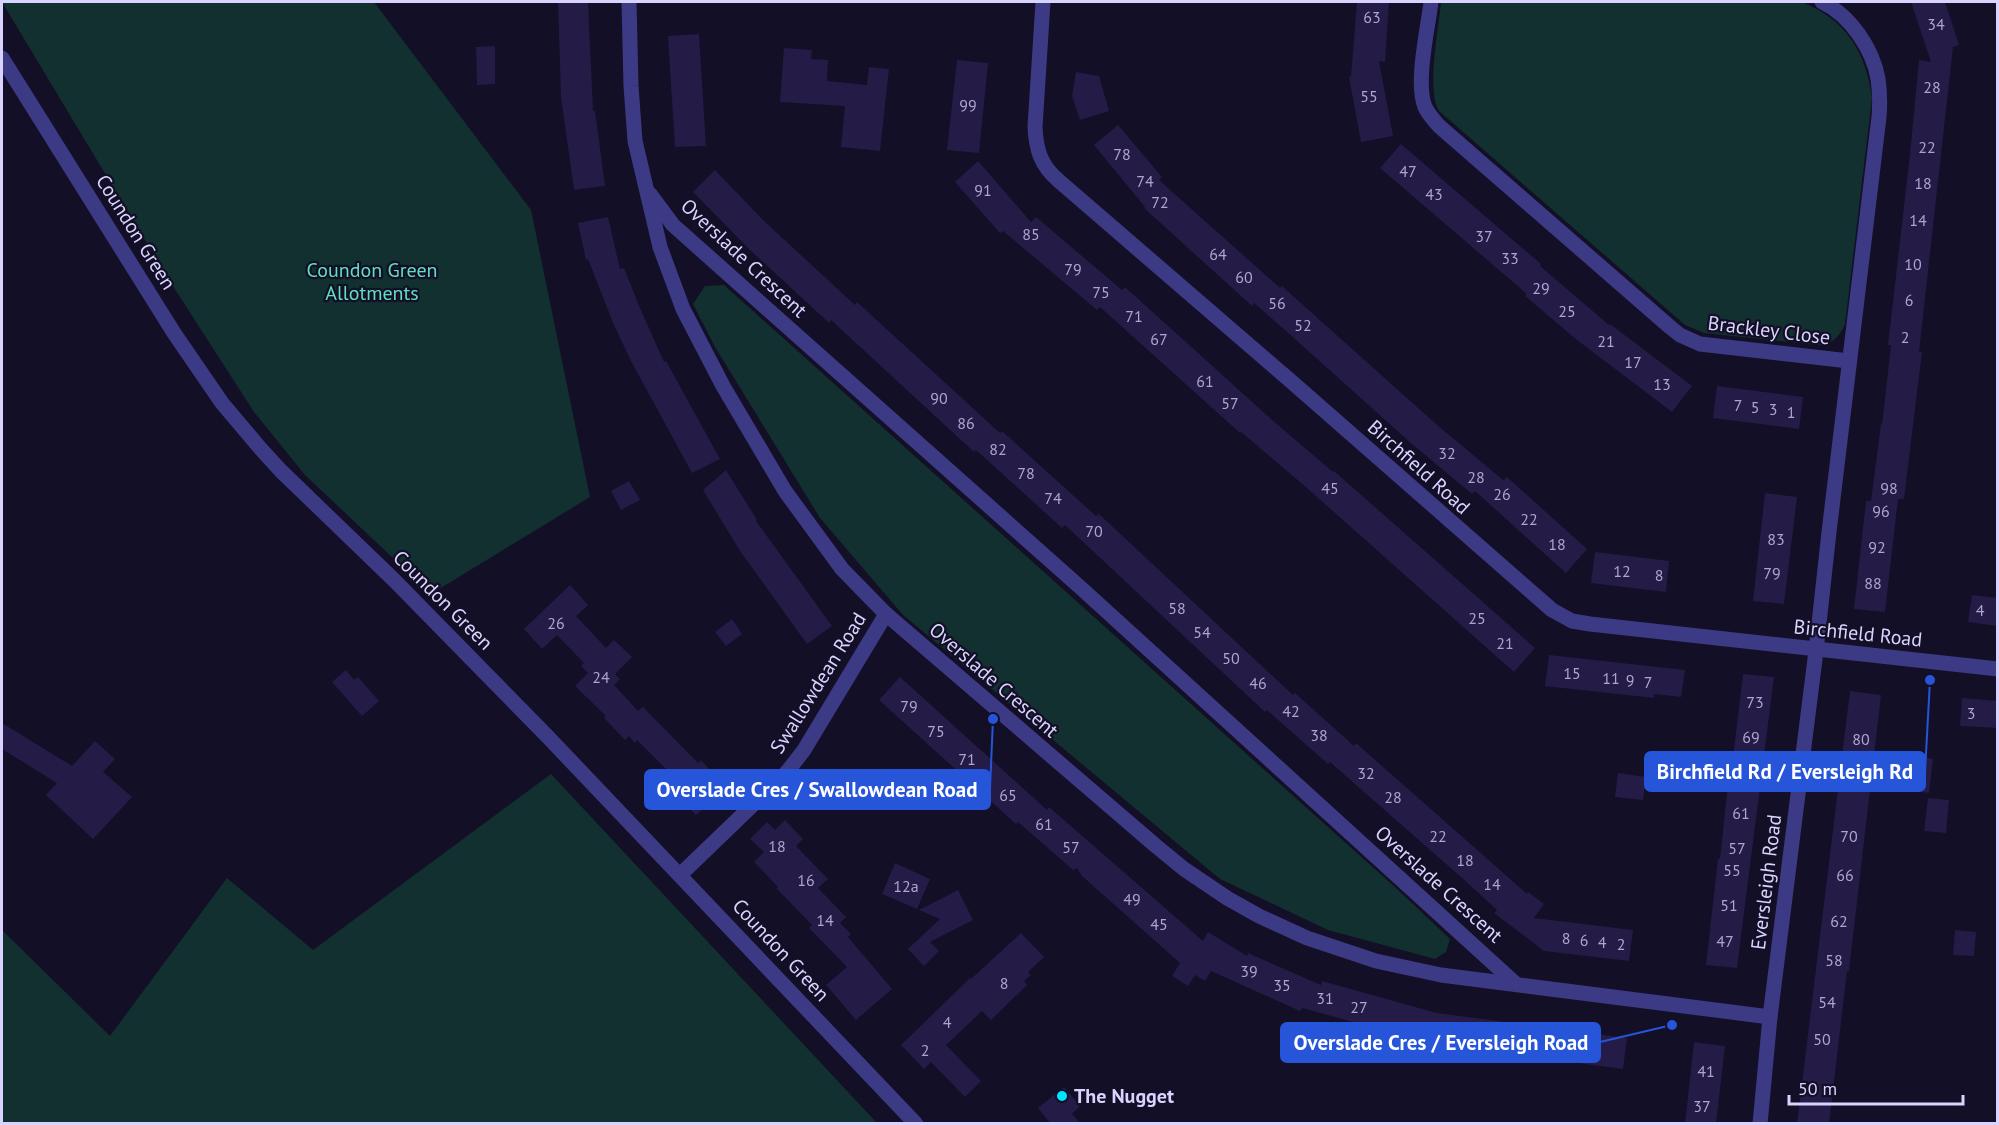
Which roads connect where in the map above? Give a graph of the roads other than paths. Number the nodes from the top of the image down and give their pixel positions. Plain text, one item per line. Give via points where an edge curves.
1 (629, 2) edge
2 (1043, 2) edge
3 (1431, 2) edge
4 (1822, 2) edge
5 (2, 58) edge
6 (644, 184) junction
7 (1849, 361) junction
8 (886, 614) junction
9 (1816, 651) junction
10 (1998, 669) edge
11 (681, 874) junction
12 (1516, 984) junction
13 (1770, 1017) junction
14 (916, 1124) edge
15 (1760, 1124) edge

1 - 6 street, Overslade Crescent via 635,141
2 - 9 street, Birchfield Road via 1035,127 1043,165 1543,603 1572,621
3 - 7 street, Brackley Close via 1422,93 1431,116 1670,327 1700,344
4 - 7 street, Brackley Close via 1854,28 1866,45 1878,78 1880,98
5 - 11 street, Coundon Green via 174,333 230,412 281,471 394,580
6 - 8 street, Overslade Crescent via 660,247 683,309 723,386 804,517 842,568
6 - 12 street, Overslade Crescent via 672,225 1134,636
7 - 9 street, Eversleigh Road
8 - 11 street, Swallowdean Road via 787,772
8 - 12 street, Overslade Crescent via 1156,846 1227,898 1307,938 1376,961 1441,975
9 - 10 street, Birchfield Road
9 - 13 street, Eversleigh Road
11 - 14 street, Coundon Green
12 - 13 street, Overslade Crescent
13 - 15 street, Eversleigh Road

